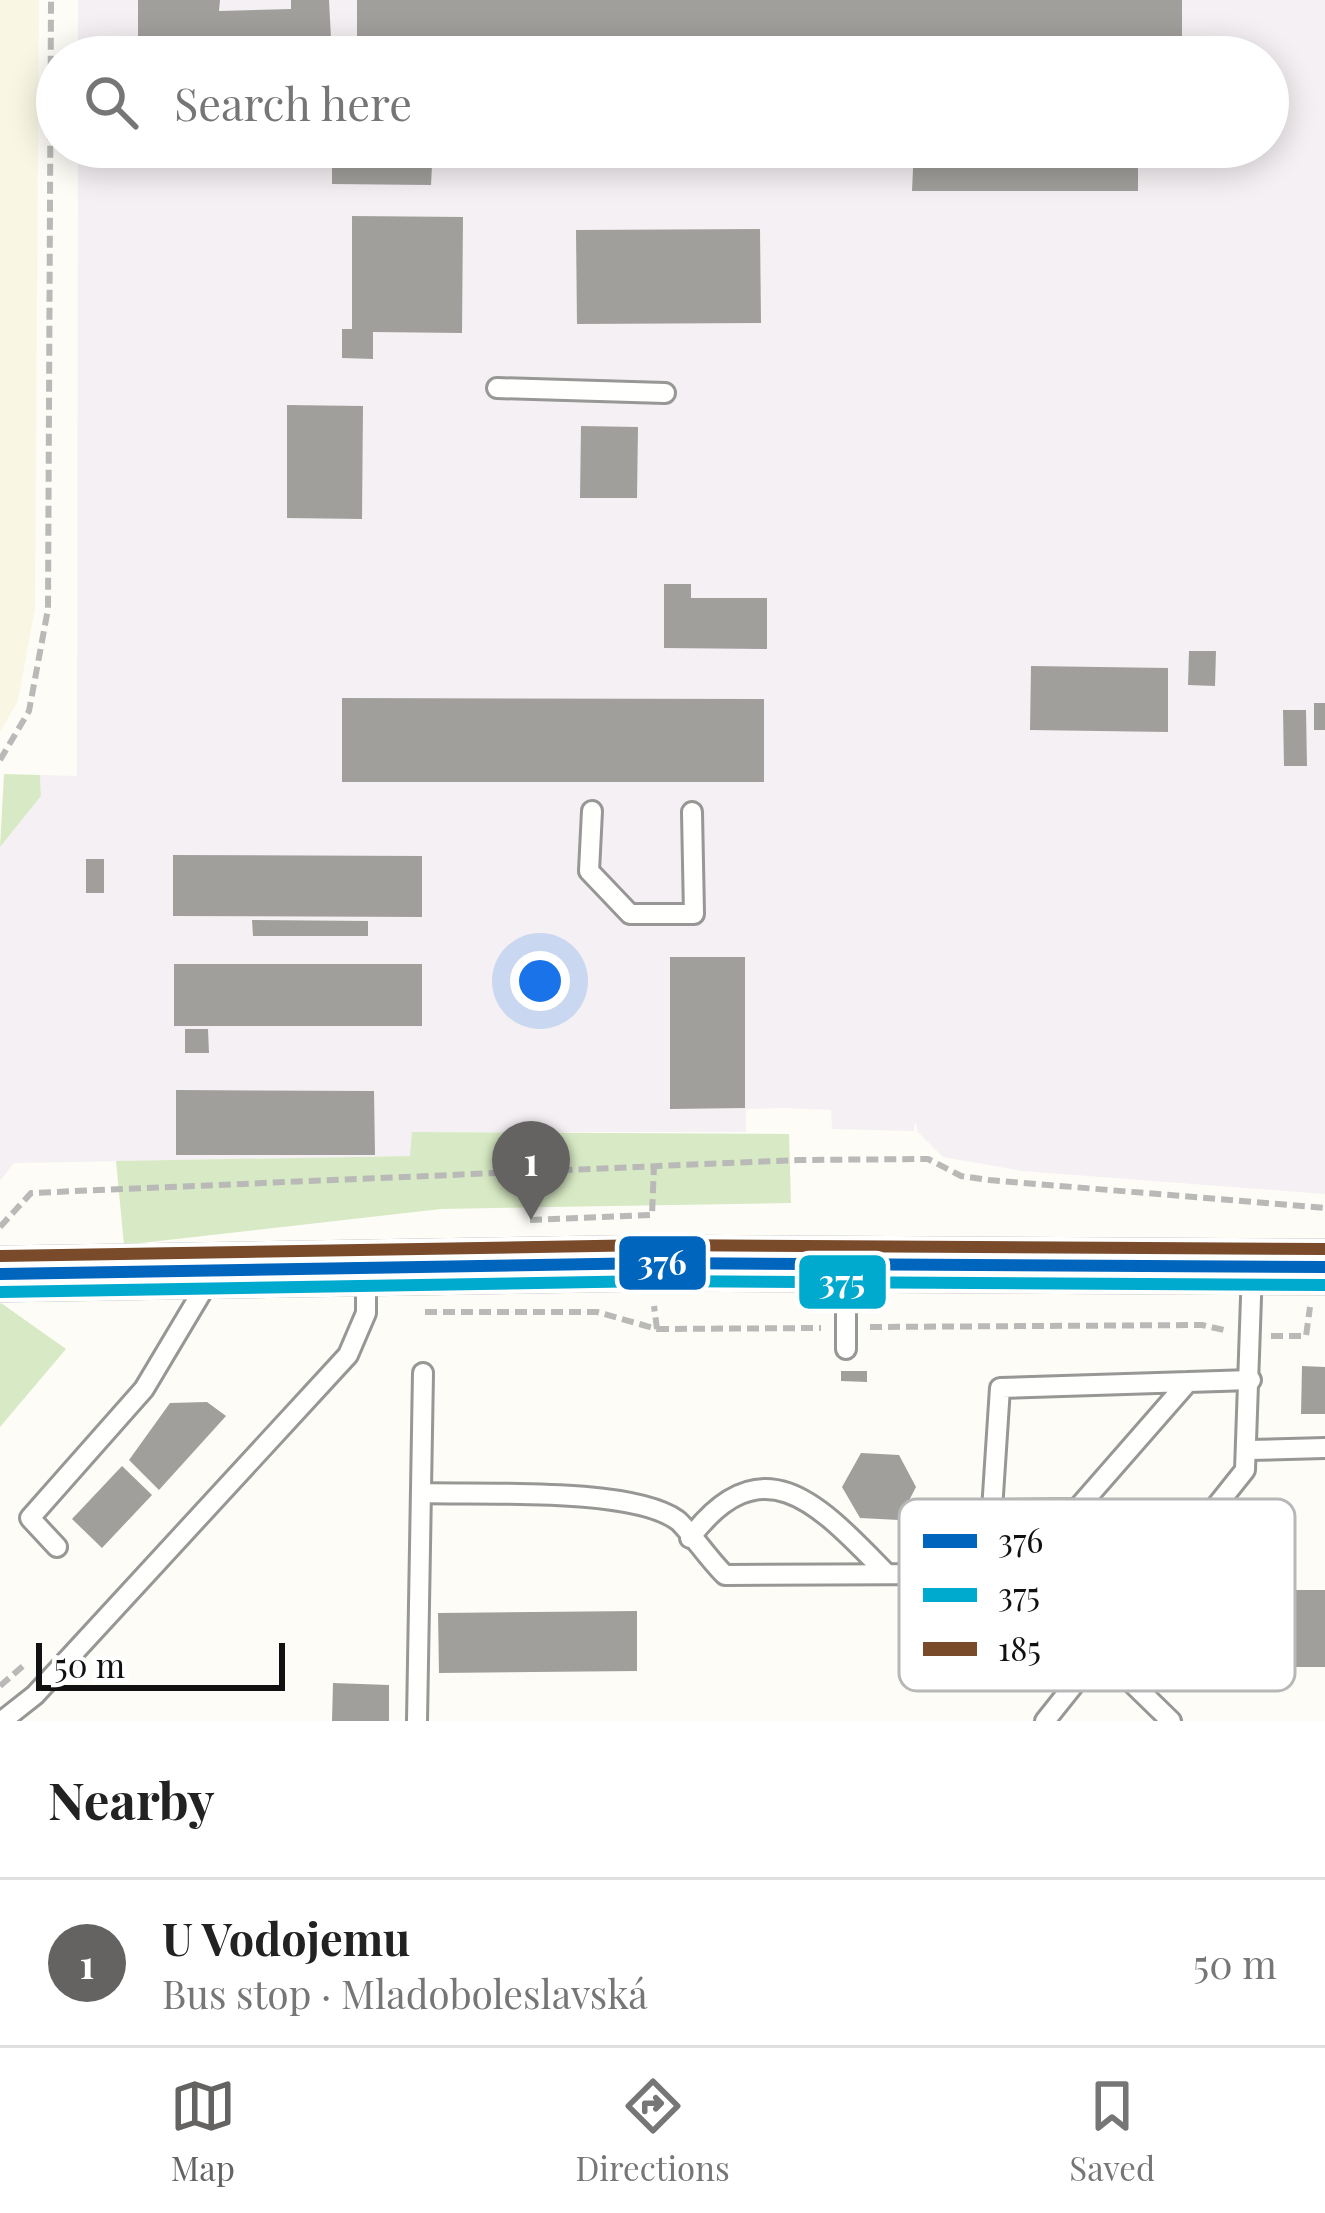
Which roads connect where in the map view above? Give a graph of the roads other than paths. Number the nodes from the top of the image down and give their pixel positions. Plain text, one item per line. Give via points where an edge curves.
1 (497, 388) dead end
2 (665, 393) dead end
3 (592, 811) dead end
4 (692, 812) dead end
5 (845, 1263) junction
6 (366, 1266) junction
7 (1252, 1267) junction
8 (214, 1271) junction
9 (0, 1274) edge
10 (1318, 1282) edge
11 (846, 1349) dead end
12 (424, 1373) dead end
13 (1250, 1380) junction
14 (1188, 1382) junction
15 (1325, 1448) edge
16 (1249, 1450) junction
17 (421, 1493) junction
18 (993, 1499) edge
19 (1084, 1499) edge
20 (1226, 1499) edge
21 (690, 1538) junction
22 (57, 1547) dead end
23 (887, 1574) junction
24 (899, 1574) edge
25 (1069, 1691) edge
26 (1140, 1691) edge
27 (2, 1721) edge
28 (417, 1721) edge
29 (1045, 1721) edge
30 (1171, 1721) edge

1 - 2 lane
3 - 4 lane via 589,871 631,914 694,914
5 - 6 main road
5 - 7 main road
5 - 11 lane
6 - 8 main road
6 - 27 lane via 366,1313 348,1355 35,1695
7 - 10 main road
7 - 13 lane
8 - 9 main road
8 - 22 lane via 144,1389 30,1518
12 - 17 lane
13 - 14 lane
13 - 16 lane
14 - 18 lane via 1000,1388
14 - 19 lane
15 - 16 lane
16 - 20 lane
17 - 21 lane via 624,1501 678,1520
17 - 28 lane
21 - 23 lane via 725,1575
21 - 23 lane via 715,1505 741,1490 776,1486 814,1506
23 - 24 lane
25 - 29 lane
26 - 30 lane

